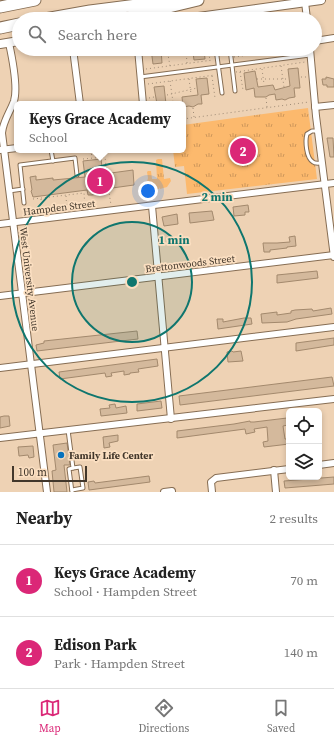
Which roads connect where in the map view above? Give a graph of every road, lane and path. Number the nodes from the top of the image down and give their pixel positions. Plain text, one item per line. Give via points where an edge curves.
1 (35, 0) edge
2 (176, 0) edge
3 (198, 0) edge
4 (321, 0) edge
5 (305, 2) junction
6 (0, 7) edge
7 (84, 12) edge
8 (148, 12) edge
9 (248, 12) edge
10 (306, 12) edge
11 (12, 25) edge
12 (0, 28) edge
13 (334, 38) edge
14 (322, 40) edge
15 (9, 42) junction
16 (12, 42) edge
17 (0, 44) edge
18 (74, 56) edge
19 (138, 56) edge
20 (169, 56) edge
21 (186, 56) edge
22 (209, 56) edge
23 (217, 56) edge
24 (230, 56) edge
25 (238, 56) edge
26 (286, 56) edge
27 (310, 56) edge
28 (233, 57) dead end
29 (210, 60) junction
30 (215, 60) dead end
31 (305, 62) dead end
32 (187, 63) junction
33 (231, 65) junction
34 (170, 66) junction
35 (219, 66) junction
36 (281, 66) junction
37 (262, 68) junction
38 (146, 69) dead end
39 (240, 71) junction
40 (235, 72) dead end
41 (217, 74) dead end
42 (212, 75) junction
43 (140, 77) junction
44 (306, 77) dead end
45 (189, 78) junction
46 (301, 78) dead end
47 (257, 79) dead end
48 (263, 79) junction
49 (283, 80) junction
50 (288, 80) dead end
51 (170, 81) junction
52 (148, 84) dead end
53 (264, 84) dead end
54 (213, 85) junction
55 (211, 86) dead end
56 (284, 87) dead end
57 (191, 88) junction
58 (197, 88) dead end
59 (243, 90) dead end
60 (235, 91) dead end
61 (222, 93) dead end
62 (191, 94) dead end
63 (167, 95) dead end
64 (172, 95) junction
65 (154, 97) dead end
66 (149, 98) dead end
67 (215, 98) dead end
68 (266, 98) dead end
69 (80, 101) edge
70 (143, 101) edge
71 (173, 101) edge
72 (311, 102) dead end
73 (334, 105) edge
74 (315, 107) junction
75 (193, 108) dead end
76 (267, 108) junction
77 (194, 118) junction
78 (186, 119) edge
79 (318, 131) junction
80 (14, 148) edge
81 (2, 150) edge
82 (52, 153) edge
83 (91, 153) edge
84 (102, 153) edge
85 (103, 157) junction
86 (92, 158) junction
87 (83, 159) dead end
88 (53, 161) junction
89 (322, 163) junction
90 (77, 175) dead end
91 (108, 183) dead end
92 (334, 183) edge
93 (325, 184) junction
94 (108, 186) dead end
95 (23, 189) junction
96 (9, 191) junction
97 (66, 195) junction
98 (41, 198) junction
99 (33, 199) dead end
100 (24, 203) dead end
101 (111, 205) dead end
102 (152, 206) junction
103 (85, 208) dead end
104 (68, 213) dead end
105 (43, 216) dead end
106 (13, 223) junction
107 (0, 224) edge
108 (334, 256) edge
109 (159, 276) junction
110 (22, 293) junction
111 (0, 296) edge
112 (334, 327) edge
113 (165, 347) junction
114 (30, 364) junction
115 (0, 368) edge
116 (334, 399) edge
117 (171, 419) junction
118 (68, 430) junction
119 (39, 434) junction
120 (0, 438) edge
121 (334, 463) edge
122 (322, 465) edge
123 (73, 468) junction
124 (286, 469) edge
125 (274, 470) junction
126 (72, 491) edge
127 (172, 491) dead end
128 (46, 492) edge
129 (164, 492) edge
130 (212, 492) edge
131 (276, 492) edge

1 - 6 highway
2 - 7 highway
3 - 8 highway
4 - 5 main road
5 - 9 main road
5 - 10 street
11 - 12 highway
13 - 14 street
15 - 16 main road
15 - 17 main road
15 - 81 street, West University Avenue via 14,100 3,126
18 - 69 street
19 - 43 street
20 - 34 path
21 - 32 path
22 - 29 path
23 - 35 lane
24 - 33 lane
25 - 28 path
26 - 33 lane
27 - 74 street
29 - 30 path
29 - 32 path
31 - 36 path
32 - 34 path
33 - 35 lane
33 - 60 lane
34 - 38 path
35 - 43 lane
35 - 61 lane
36 - 37 path
36 - 49 path
37 - 39 path
37 - 48 path
39 - 40 path
39 - 59 path
41 - 42 path
42 - 45 path
42 - 54 path
43 - 70 street
44 - 46 path
45 - 51 path
45 - 57 path
47 - 48 path
48 - 49 path
48 - 53 path
49 - 50 path
49 - 56 path
51 - 52 path
51 - 64 path
54 - 55 path
54 - 67 path
57 - 58 path
57 - 62 path
57 - 64 path
63 - 64 path
64 - 71 path
65 - 66 path
68 - 76 path
72 - 76 path
73 - 74 street
74 - 79 street
75 - 77 path
76 - 77 path
77 - 78 path
79 - 89 street
79 - 89 lane via 307,134 306,145 309,159 314,163
80 - 81 street
81 - 96 street, West University Avenue
82 - 88 lane
83 - 86 path
84 - 85 path
85 - 86 path
85 - 91 path
86 - 87 path
88 - 90 lane via 75,158
88 - 95 lane via 20,165
89 - 93 street
92 - 93 street, Hampden Street
93 - 102 street, Hampden Street
93 - 108 street
94 - 101 path
95 - 96 lane
95 - 100 lane
96 - 106 street, West University Avenue
97 - 98 path
97 - 103 path via 84,193
97 - 104 path
98 - 99 path
98 - 105 path
102 - 106 street, Hampden Street
102 - 109 street
106 - 107 street, Hampden Street
106 - 110 street, West University Avenue
108 - 109 street, Brettonwoods Street
109 - 110 street, Brettonwoods Street
109 - 113 street
110 - 111 street, Brettonwoods Street
110 - 114 street, West University Avenue
112 - 113 street
113 - 114 street
113 - 117 street
114 - 115 street
114 - 119 street, West University Avenue
116 - 117 street
117 - 118 street
118 - 119 street
118 - 123 lane
119 - 120 street
119 - 128 street, West University Avenue
121 - 122 street
123 - 126 lane via 69,469
123 - 126 lane via 80,468 83,488
124 - 125 street
125 - 130 street via 220,477 213,480
125 - 131 street
127 - 129 street

